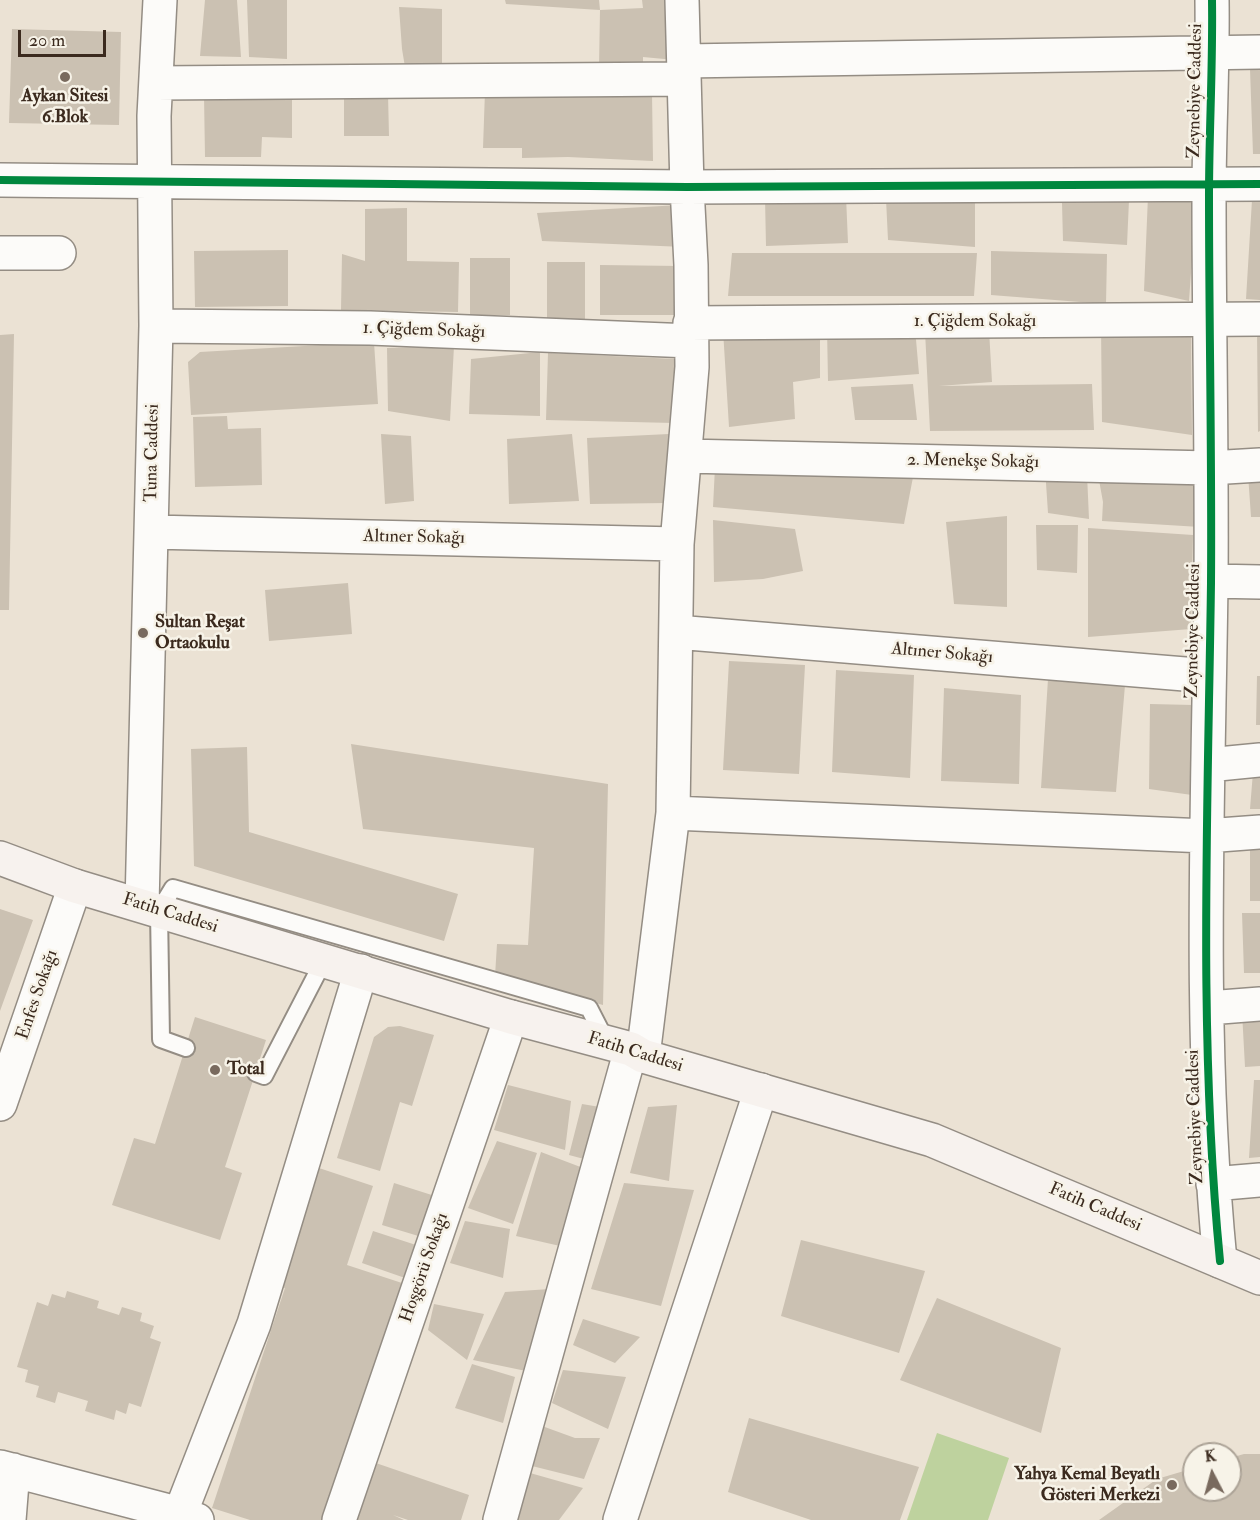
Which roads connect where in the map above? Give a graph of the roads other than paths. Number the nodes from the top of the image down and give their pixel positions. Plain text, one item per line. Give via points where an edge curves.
1 (160, 0) edge
2 (682, 0) edge
3 (1212, 0) edge
4 (1260, 52) edge
5 (1212, 53) junction
6 (684, 70) junction
7 (156, 83) junction
8 (0, 180) edge
9 (154, 181) junction
10 (1209, 184) junction
11 (1260, 184) edge
12 (687, 187) junction
13 (0, 253) edge
14 (59, 253) dead end
15 (1260, 319) edge
16 (1209, 321) junction
17 (156, 326) junction
18 (690, 332) junction
19 (685, 456) junction
20 (1260, 465) edge
21 (1210, 468) junction
22 (151, 532) junction
23 (677, 544) junction
24 (1211, 581) junction
25 (1260, 582) edge
26 (676, 633) junction
27 (1209, 676) junction
28 (1260, 760) edge
29 (1208, 765) junction
30 (673, 813) junction
31 (1260, 832) edge
32 (1206, 836) junction
33 (0, 858) edge
34 (75, 886) junction
35 (151, 908) junction
36 (324, 960) junction
37 (361, 971) junction
38 (437, 980) junction
39 (1260, 1004) edge
40 (1208, 1008) junction
41 (511, 1017) junction
42 (186, 1048) dead end
43 (627, 1050) junction
44 (256, 1073) dead end
45 (760, 1090) junction
46 (0, 1104) edge
47 (1260, 1180) edge
48 (1213, 1184) junction
49 (1220, 1261) junction
50 (1260, 1278) edge
51 (7, 1469) edge
52 (186, 1518) edge
53 (9, 1520) edge
54 (339, 1520) edge
55 (500, 1520) edge
56 (620, 1520) edge

1 - 7 street, Tuna Caddesi
2 - 6 street
3 - 5 street, Zeynebiye Caddesi
4 - 5 street
5 - 6 street
5 - 10 street, Zeynebiye Caddesi
6 - 7 street
6 - 12 street
7 - 9 street, Tuna Caddesi
8 - 9 street
9 - 12 street
9 - 17 street, Tuna Caddesi
10 - 11 street
10 - 12 street
10 - 16 street, Zeynebiye Caddesi
12 - 18 street
13 - 14 street
15 - 16 street, 1. Çiğdem Sokağı
16 - 18 street, 1. Çiğdem Sokağı
16 - 21 street, Zeynebiye Caddesi
17 - 18 street, 1. Çiğdem Sokağı
17 - 22 street, Tuna Caddesi
18 - 19 street via 692,366
19 - 21 street, 2. Menekşe Sokağı
19 - 23 street
20 - 21 street, 2. Menekşe Sokağı
21 - 24 street, Zeynebiye Caddesi
22 - 23 street, Altıner Sokağı
22 - 35 street, Tuna Caddesi
23 - 26 street
24 - 25 street
24 - 27 street, Zeynebiye Caddesi
26 - 27 street, Altıner Sokağı
26 - 30 street
27 - 29 street, Zeynebiye Caddesi
28 - 29 street
29 - 32 street, Zeynebiye Caddesi
30 - 32 street
30 - 43 street
31 - 32 street
32 - 40 street, Zeynebiye Caddesi
33 - 34 main road, Fatih Caddesi
34 - 35 main road, Fatih Caddesi
34 - 46 street, Enfes Sokağı
35 - 36 main road, Fatih Caddesi
35 - 38 lane via 173,888
35 - 42 lane via 161,1039
36 - 37 main road, Fatih Caddesi
36 - 44 lane via 264,1076
37 - 38 main road, Fatih Caddesi
37 - 52 street via 254,1324
38 - 41 main road, Fatih Caddesi
38 - 43 lane via 589,1008
39 - 40 street
40 - 48 street, Zeynebiye Caddesi
41 - 43 main road, Fatih Caddesi
41 - 54 street, Hoşgörü Sokağı
43 - 45 main road, Fatih Caddesi
43 - 55 street
45 - 49 main road, Fatih Caddesi via 932,1140
45 - 56 street
47 - 48 street
48 - 49 street, Zeynebiye Caddesi
49 - 50 main road, Fatih Caddesi
51 - 52 street
51 - 53 street

